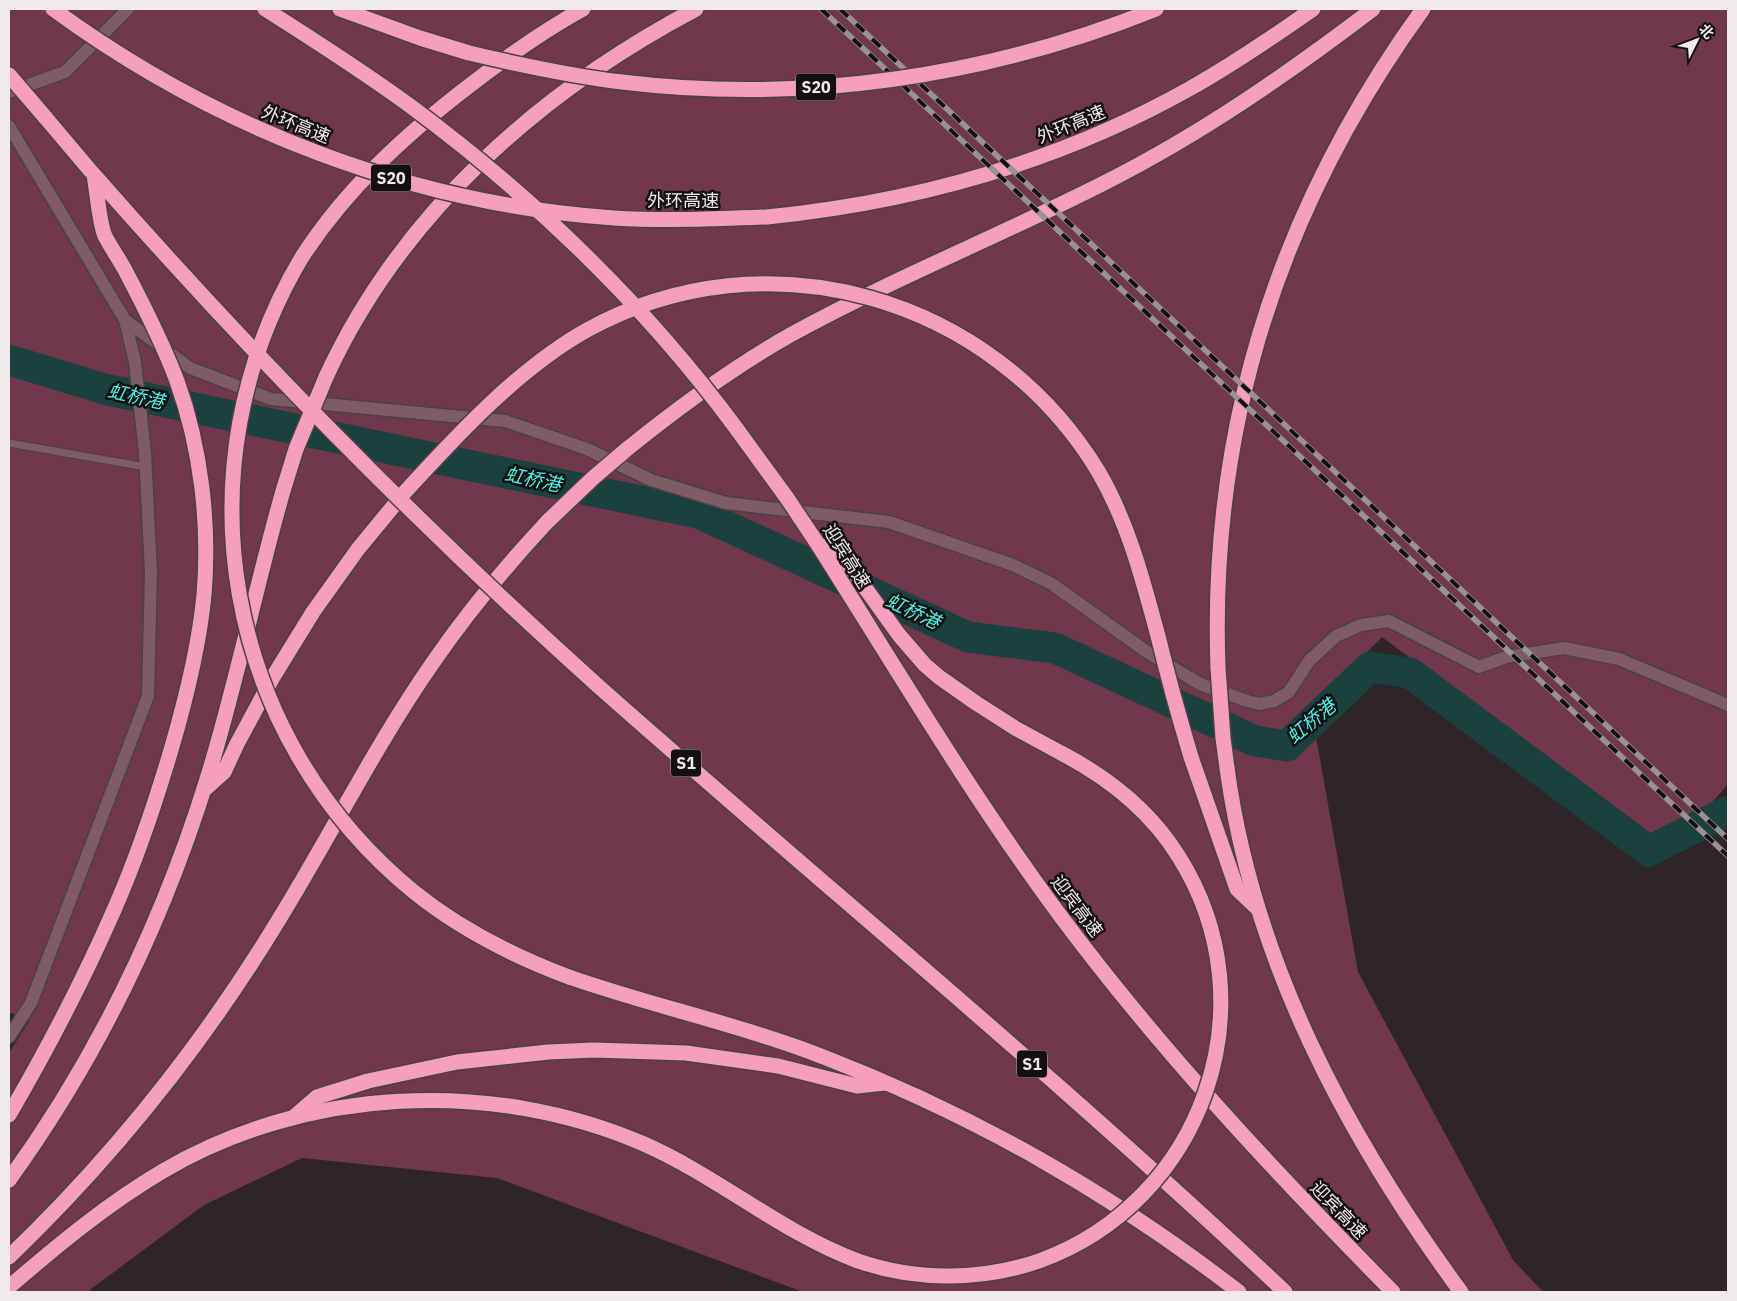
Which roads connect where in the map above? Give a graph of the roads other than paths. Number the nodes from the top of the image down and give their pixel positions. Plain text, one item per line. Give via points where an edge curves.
1 (53, 9) edge
2 (128, 9) edge
3 (265, 9) edge
4 (340, 9) edge
5 (583, 9) edge
6 (696, 9) edge
7 (1156, 9) edge
8 (1313, 9) edge
9 (1373, 9) edge
10 (1424, 9) edge
11 (9, 75) edge
12 (9, 92) edge
13 (9, 126) edge
14 (94, 175) junction
15 (125, 320) junction
16 (9, 443) edge
17 (146, 467) junction
18 (817, 544) junction
19 (1728, 704) edge
20 (203, 791) junction
21 (1258, 909) junction
22 (11, 1029) edge
23 (886, 1082) junction
24 (9, 1115) edge
25 (294, 1118) junction
26 (9, 1180) edge
27 (9, 1257) edge
28 (9, 1287) edge
29 (1240, 1292) edge
30 (1285, 1292) edge
31 (1393, 1292) edge
32 (1461, 1292) edge

1 - 8 highway, 外环高速 / S20, bridge via 187,94 323,156 467,197 565,213 664,220 714,220 843,208 960,183 1054,152 1145,112 1232,64
2 - 12 street via 65,72
3 - 18 highway, 迎宾高速, bridge via 410,106 554,226 605,276 684,363 787,498
4 - 7 highway, S20, bridge via 420,38 520,65 621,82 724,89 827,87 929,74 1030,52
5 - 23 highway, bridge via 495,66 407,136 357,184 302,258 279,301 253,366 238,426 231,505 235,572 246,630 270,703 301,763 340,818 380,862 444,914 517,955 569,976 761,1035
6 - 20 highway, bridge via 639,41 557,96 522,124 476,166 428,218 375,289 326,377 300,440 283,491
9 - 27 highway, bridge via 1284,74 1156,155 1061,205 832,312 790,336 707,387 593,478 492,584 433,662 277,923 202,1035 118,1141
10 - 21 highway, bridge via 1398,44 1342,135 1292,240 1260,332 1237,427 1221,538 1218,668 1227,768 1239,837
11 - 14 highway, bridge
13 - 15 street
14 - 24 highway, bridge via 104,234 156,332 174,375 194,442 205,533 204,594 192,671 164,776 144,834 70,1006
14 - 30 highway, S1, bridge via 204,298 342,443 486,583 597,686 1075,1101
15 - 17 street via 135,362
15 - 19 street via 190,368 271,399 505,422 587,449 651,480 726,503 889,522 907,528 1013,565 1052,584 1154,657 1200,684 1259,704 1274,701 1289,692 1309,661 1336,636 1361,625 1389,621 1479,667 1506,657 1564,648 1619,659
16 - 17 lane
17 - 22 street via 151,572 148,696 31,1003
18 - 25 highway, bridge via 843,557 898,635 939,677 999,718 1106,779 1146,814 1179,856 1192,880 1211,929 1220,982 1221,1017 1215,1061 1199,1111 1174,1158 1158,1178 1120,1216 1068,1249 1001,1271 922,1275 896,1272 858,1261 821,1245 674,1158 642,1143 574,1120 505,1106 434,1100 364,1105
18 - 31 highway, 迎宾高速 via 967,782 1034,880 1110,980 1208,1098
20 - 21 highway, bridge via 224,772 273,677 313,612 358,549 405,492 480,414 538,364 586,331 643,305 733,285 826,288 886,302 915,313 996,358 1043,399 1082,447 1114,500 1136,558 1191,757 1237,889
20 - 26 highway via 172,879 128,979 76,1075
21 - 32 highway via 1291,1002 1322,1066 1383,1175
23 - 25 highway via 857,1086 778,1066 686,1053 548,1052 458,1062 368,1081 317,1097
23 - 29 highway via 1042,1159 1149,1226
25 - 28 highway via 228,1140 164,1170 96,1216

